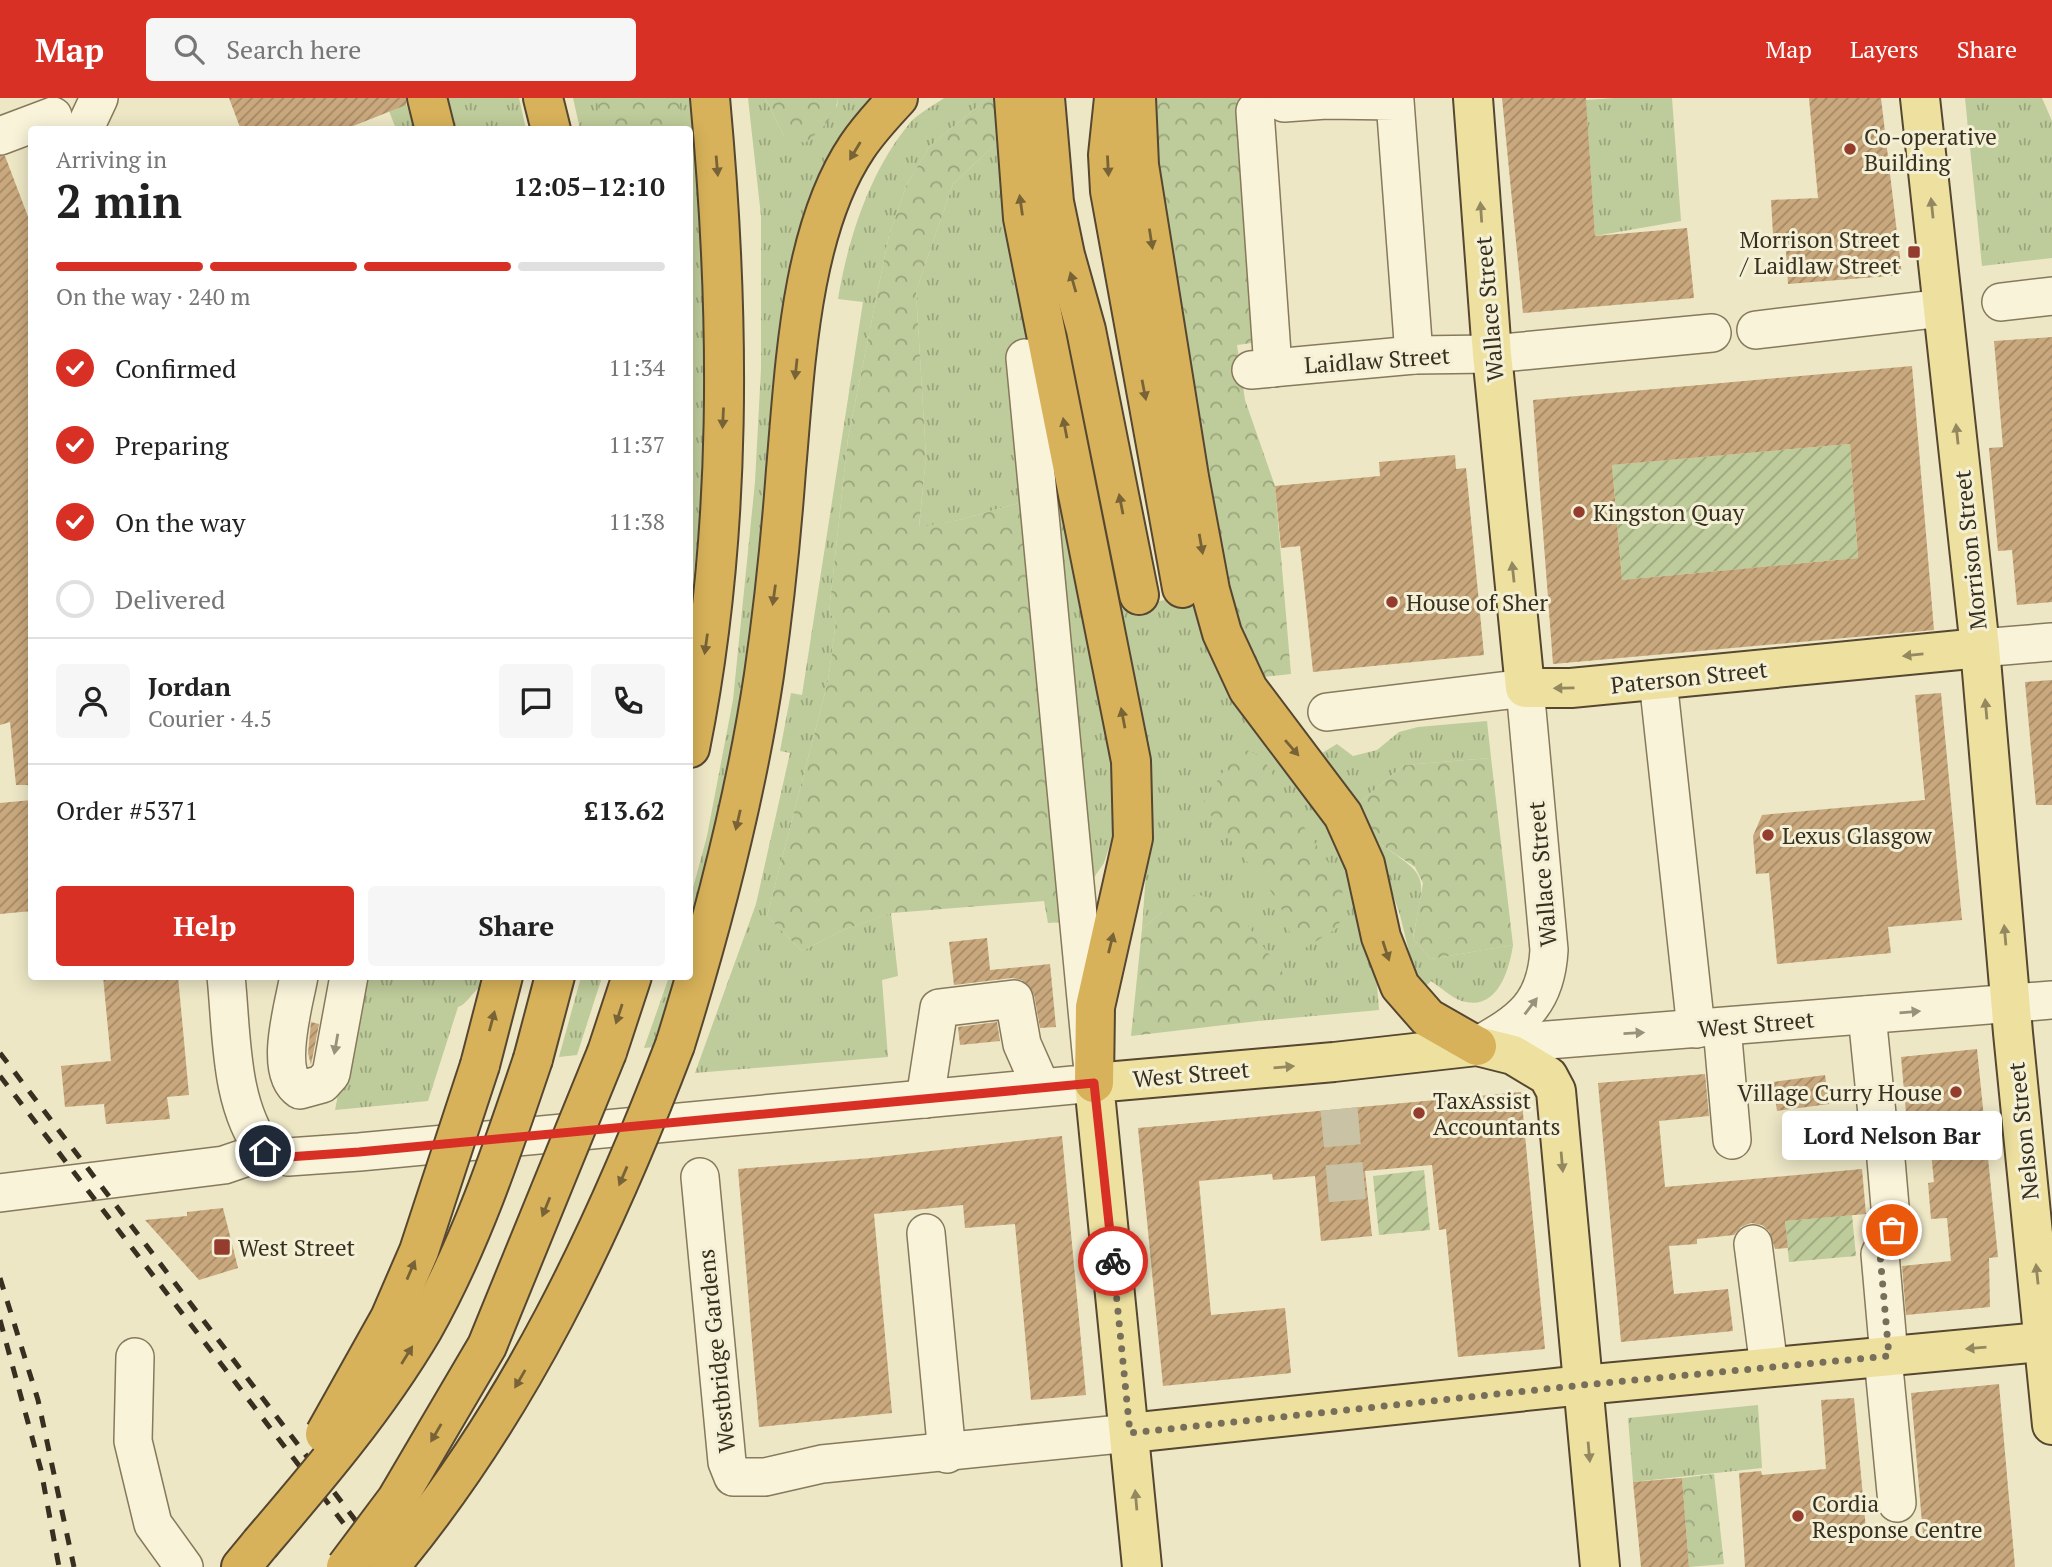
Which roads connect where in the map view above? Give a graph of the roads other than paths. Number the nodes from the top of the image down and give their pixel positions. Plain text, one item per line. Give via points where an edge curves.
1 (99, 98) edge
2 (427, 98) edge
3 (543, 98) edge
4 (710, 98) edge
5 (898, 98) edge
6 (1013, 98) edge
7 (1045, 98) edge
8 (1114, 98) edge
9 (1136, 98) edge
10 (1473, 98) edge
11 (1920, 98) edge
12 (61, 118) edge
13 (34, 126) edge
14 (434, 126) edge
15 (550, 126) edge
16 (28, 128) edge
17 (0, 136) edge
18 (2052, 296) edge
19 (2001, 302) dead end
20 (1943, 308) junction
21 (1756, 330) dead end
22 (1712, 333) dead end
23 (1492, 354) junction
24 (1414, 355) junction
25 (1025, 358) dead end
26 (1182, 588) dead end
27 (1139, 595) dead end
28 (2052, 642) edge
29 (1980, 648) junction
30 (1658, 680) junction
31 (1525, 688) junction
32 (1327, 712) dead end
33 (693, 728) edge
34 (226, 980) edge
35 (348, 980) edge
36 (502, 980) edge
37 (554, 980) edge
38 (631, 980) edge
39 (297, 990) edge
40 (2052, 1000) edge
41 (2011, 1003) junction
42 (1867, 1015) junction
43 (1709, 1028) junction
44 (1477, 1045) junction
45 (1094, 1083) junction
46 (1041, 1087) junction
47 (925, 1098) junction
48 (1732, 1140) dead end
49 (265, 1151) junction
50 (699, 1177) dead end
51 (0, 1193) edge
52 (926, 1233) dead end
53 (1753, 1244) dead end
54 (2048, 1342) edge
55 (1886, 1356) junction
56 (135, 1357) dead end
57 (1769, 1367) junction
58 (1583, 1385) junction
59 (2052, 1425) edge
60 (1130, 1433) junction
61 (947, 1454) junction
62 (1897, 1503) dead end
63 (251, 1555) edge
64 (184, 1567) edge
65 (346, 1567) edge
66 (389, 1567) edge
67 (1142, 1567) edge
68 (1600, 1567) edge

1 - 12 street
2 - 14 highway
3 - 15 highway
4 -> 33 highway via 724,293 723,408 709,619
5 -> 66 highway, bridge via 856,149 840,180 812,263 799,336 777,578 745,783 713,925 675,1045 611,1204 537,1351 495,1424 428,1521
45 -> 6 highway via 1095,1007 1133,838 1134,791 1023,218
27 -> 7 highway via 1086,330 1054,202
8 -> 26 highway via 1108,155 1110,191
9 -> 44 highway via 1139,164 1189,477 1210,590 1236,668 1278,732 1343,815 1365,864 1381,937 1400,986 1428,1018
23 -> 10 main road, Wallace Street
20 -> 11 main road, Morrison Street
12 - 13 street
16 - 17 street
18 - 19 street
20 - 21 street
29 -> 20 main road, Morrison Street
22 - 23 street, Laidlaw Street
23 - 24 street, Laidlaw Street
31 -> 23 main road, Wallace Street
24 - 24 street, Laidlaw Street via 1395,101 1326,100 1269,107 1262,369
25 - 45 street
28 - 29 street, Paterson Street
29 -> 30 main road, Paterson Street
41 -> 29 main road, Morrison Street
30 -> 31 main road, Paterson Street
30 - 43 street
31 - 32 street, Paterson Street
44 -> 31 street, Wallace Street via 1528,1013 1548,970
34 - 49 street via 238,1083 254,1137
35 -> 39 street via 331,1074 313,1088 300,1090 291,1084 285,1065
63 -> 36 highway, bridge via 390,1318 419,1251 480,1065
63 -> 37 highway, bridge via 385,1389 424,1327 480,1208 533,1059
38 -> 65 highway, bridge via 607,1052 487,1346 397,1499
40 - 41 street, West Street
42 -> 41 street, West Street
54 -> 41 main road, Nelson Street
42 - 43 street, West Street
42 - 55 street via 1892,1230 1880,1254
44 -> 43 street, West Street
43 - 48 street
45 -> 44 main road, West Street
44 -> 58 main road via 1513,1055 1548,1076 1556,1091
45 - 46 street, West Street
45 - 60 main road
46 - 47 street, West Street
46 - 47 street via 1022,1044 1014,999 939,1008
47 - 49 street, West Street via 359,1152 288,1157
49 - 51 street, West Street via 224,1165
50 - 61 street, Westbridge Gardens via 727,1462 733,1477
52 - 61 street
53 - 57 street
54 -> 55 main road
54 - 59 main road, Nelson Street
55 - 57 main road
55 - 62 street
56 - 64 street via 133,1441 153,1524
57 - 58 main road
58 - 60 main road
58 -> 68 main road
60 - 61 street, Westbridge Gardens
67 -> 60 main road

